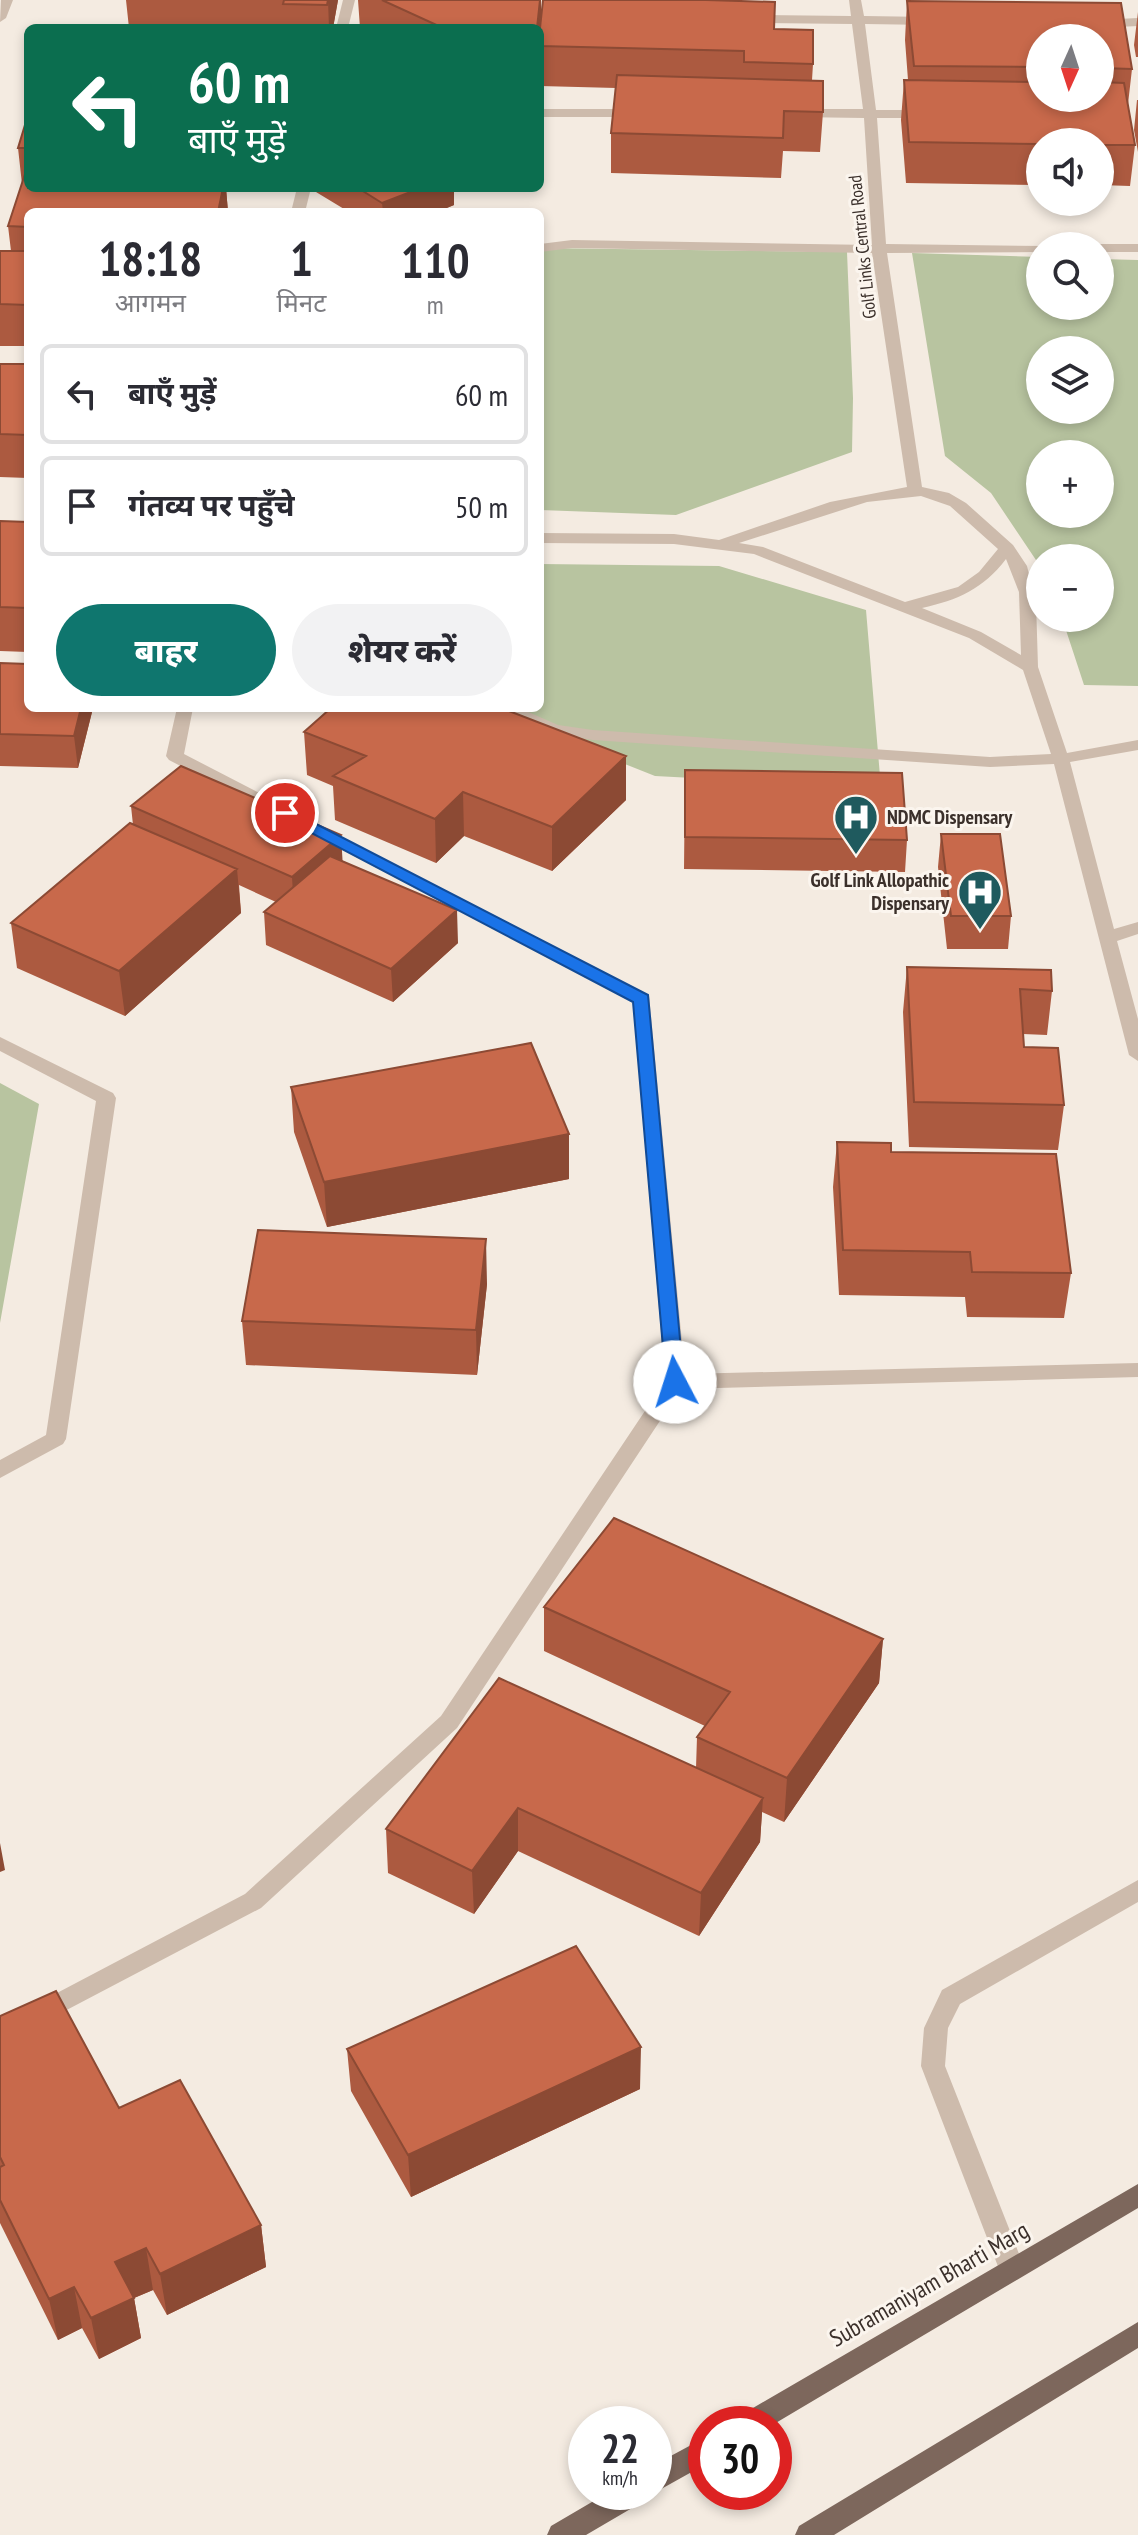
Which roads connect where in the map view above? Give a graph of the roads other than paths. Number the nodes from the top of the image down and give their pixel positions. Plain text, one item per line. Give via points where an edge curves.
1 (7, 0) edge
2 (349, 0) edge
3 (855, 0) edge
4 (0, 18) edge
5 (737, 19) edge
6 (858, 20) junction
7 (949, 22) edge
8 (1138, 22) edge
9 (1086, 23) edge
10 (343, 24) edge
11 (544, 113) edge
12 (650, 113) edge
13 (776, 113) edge
14 (870, 113) junction
15 (949, 114) edge
16 (544, 248) edge
17 (1026, 248) edge
18 (1114, 248) edge
19 (1138, 248) edge
20 (879, 249) junction
21 (915, 490) junction
22 (544, 538) edge
23 (723, 543) junction
24 (1007, 548) junction
25 (905, 607) junction
26 (1030, 667) junction
27 (184, 712) edge
28 (514, 712) edge
29 (1138, 745) edge
30 (1061, 759) junction
31 (1138, 928) edge
32 (1107, 938) junction
33 (0, 1043) edge
34 (1138, 1055) edge
35 (1138, 1370) edge
36 (675, 1382) junction
37 (0, 1470) edge
38 (1138, 1890) edge
39 (0, 2035) edge
40 (1138, 2195) edge
41 (1012, 2269) junction
42 (1138, 2334) edge
43 (780, 2406) edge
44 (603, 2510) edge
45 (561, 2535) edge
46 (809, 2535) edge

1 - 4 street
2 - 10 street
3 - 6 street, Golf Links Central Road
5 - 6 street
6 - 7 street
6 - 14 street, Golf Links Central Road
8 - 9 street
11 - 12 street
13 - 14 street
14 - 15 street
14 - 20 street, Golf Links Central Road
16 - 20 street
17 - 20 street
18 - 19 street
20 - 21 street, Golf Links Central Road
21 - 23 street via 879,494
21 - 24 street via 960,505
22 - 23 street
23 - 25 street via 789,559
24 - 25 street via 984,579 964,593
24 - 26 street via 1025,584
25 - 26 street via 975,635
26 - 30 street
27 - 36 street via 175,756 642,999
28 - 30 street via 554,729 593,735 990,762
29 - 30 street
30 - 32 street
31 - 32 street
32 - 34 street
33 - 37 street via 106,1098 56,1439
35 - 36 street
36 - 39 street via 449,1722 253,1901
38 - 41 street via 951,1997 936,2028 933,2066
40 - 41 main road, Subramaniyam Bharti Marg
41 - 43 main road, Subramaniyam Bharti Marg
42 - 46 main road
44 - 45 main road

